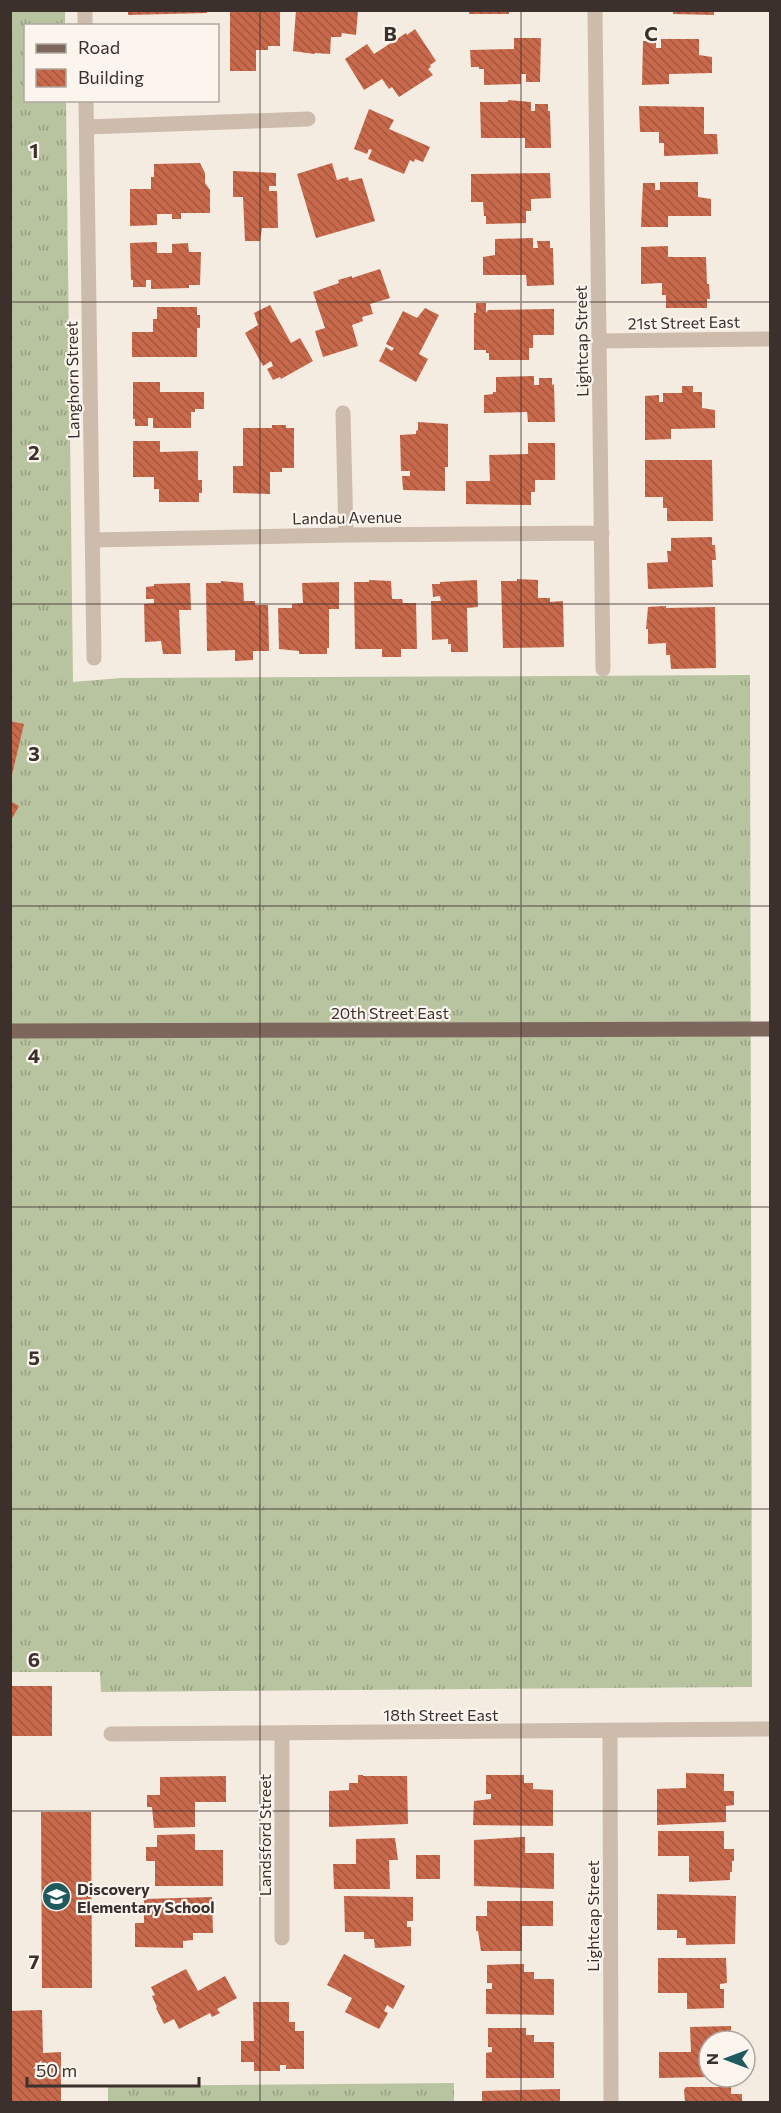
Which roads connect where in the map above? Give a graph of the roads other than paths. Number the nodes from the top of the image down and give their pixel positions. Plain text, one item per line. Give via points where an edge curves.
1 (595, 13) dead end
2 (86, 102) edge
3 (308, 119) dead end
4 (86, 128) junction
5 (771, 339) edge
6 (599, 341) junction
7 (343, 413) dead end
8 (602, 533) junction
9 (346, 534) junction
10 (93, 540) junction
11 (94, 658) dead end
12 (603, 669) dead end
13 (771, 1029) edge
14 (10, 1031) edge
15 (771, 1729) edge
16 (610, 1730) junction
17 (282, 1733) junction
18 (111, 1734) dead end
19 (282, 1938) dead end
20 (611, 2103) edge

1 - 6 street, Lightcap Street
2 - 4 street, Langhorn Street
3 - 4 street
4 - 10 street, Langhorn Street
5 - 6 street, 21st Street East
6 - 8 street, Lightcap Street
7 - 9 street
8 - 9 street, Landau Avenue
8 - 12 street, Lightcap Street
9 - 10 street, Landau Avenue
10 - 11 street, Langhorn Street
13 - 14 main road, 20th Street East
15 - 16 street, 18th Street East
16 - 17 street, 18th Street East
16 - 20 street, Lightcap Street
17 - 18 street, 18th Street East
17 - 19 street, Landsford Street

